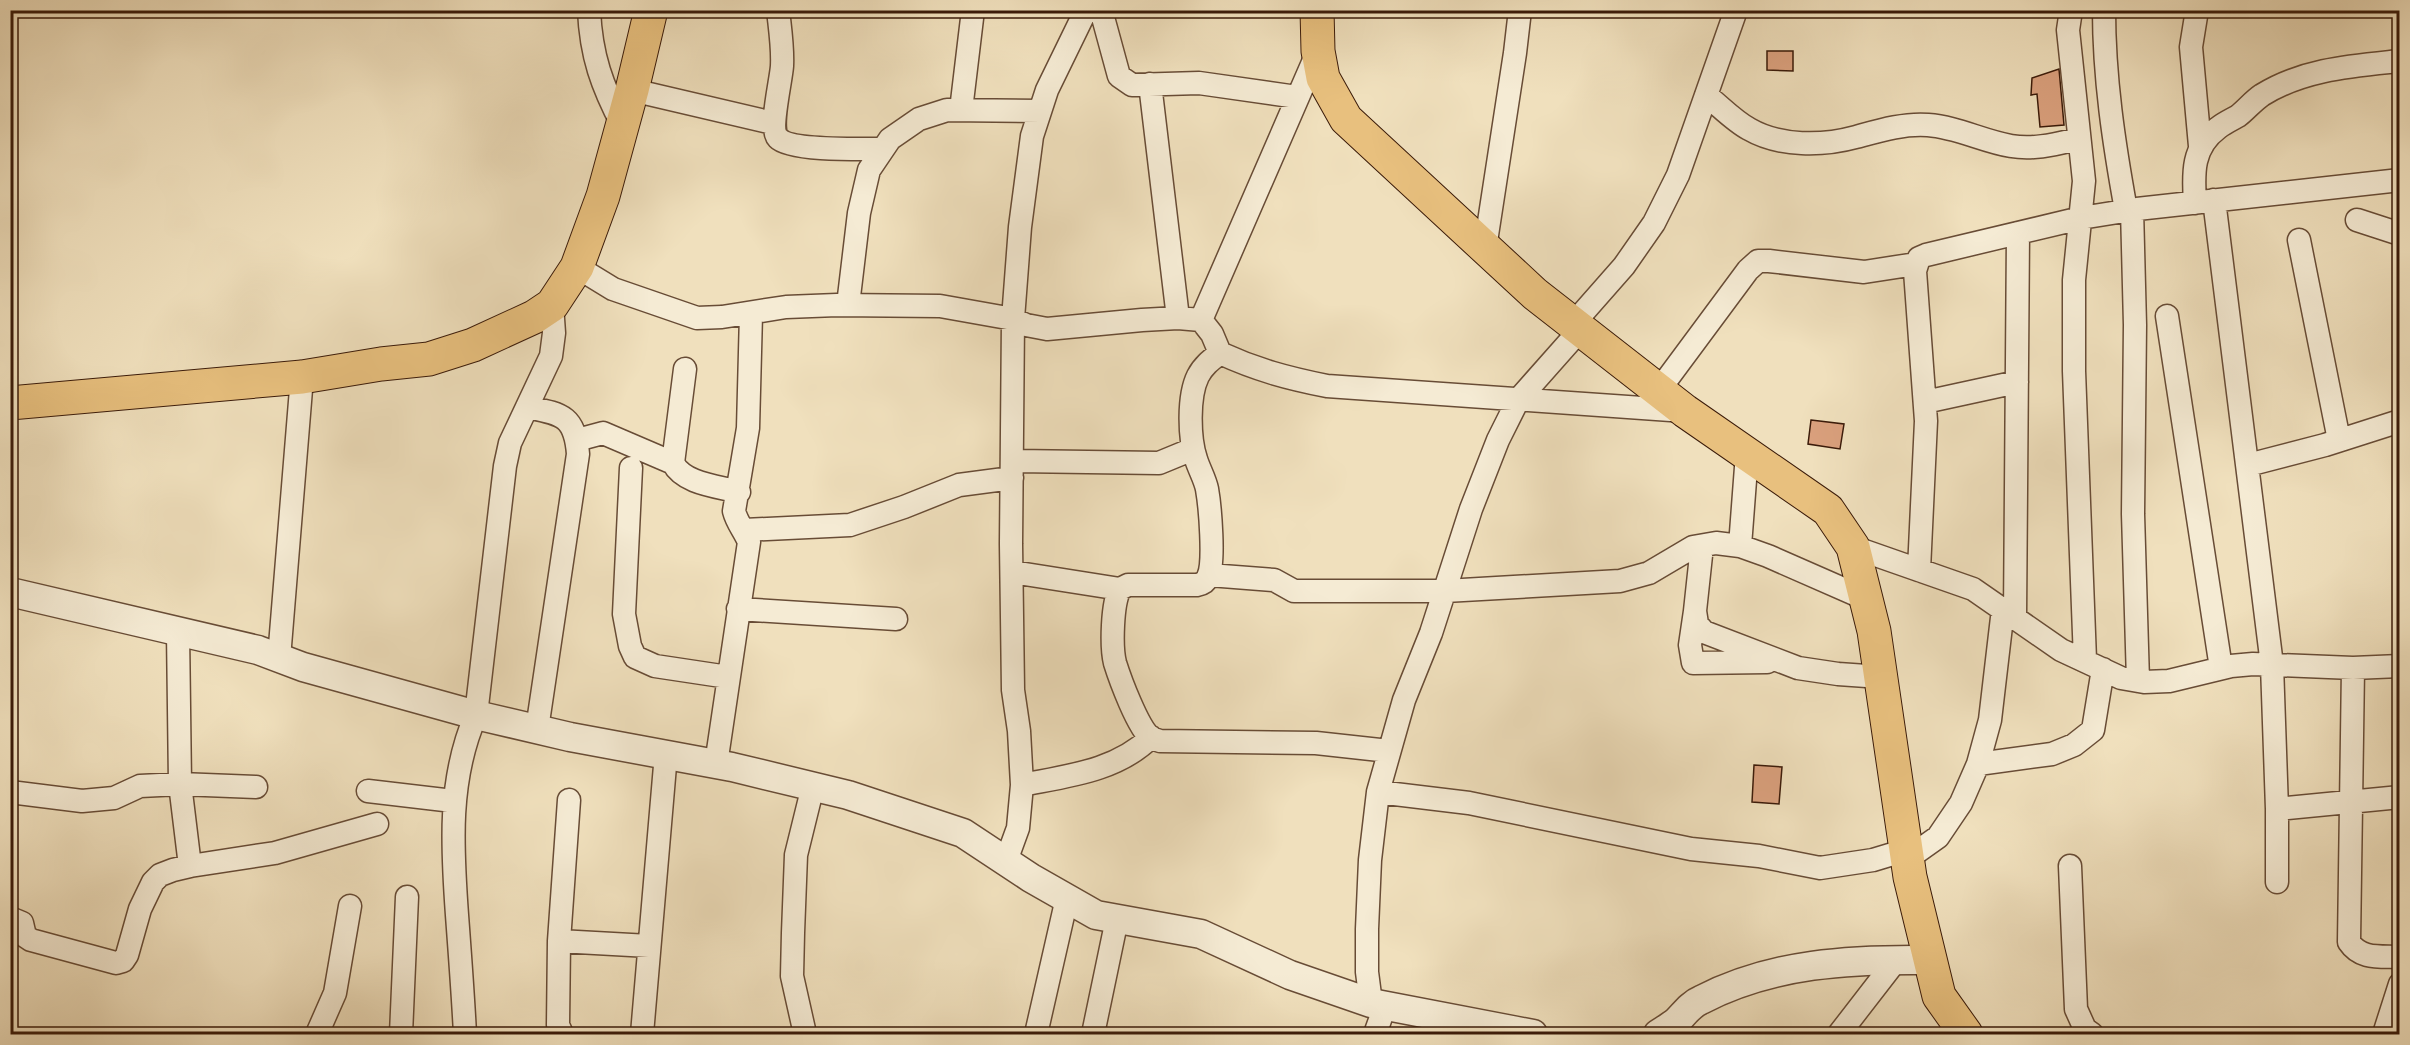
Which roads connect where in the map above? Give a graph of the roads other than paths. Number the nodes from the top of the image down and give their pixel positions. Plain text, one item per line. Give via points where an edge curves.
1 (590, 10) edge
2 (651, 10) edge
3 (778, 10) edge
4 (973, 10) edge
5 (1086, 10) edge
6 (1101, 10) edge
7 (1317, 10) edge
8 (1520, 10) edge
9 (1736, 10) edge
10 (2071, 10) edge
11 (2104, 10) edge
12 (2197, 10) edge
13 (1318, 51) junction
14 (2400, 61) edge
15 (1150, 84) junction
16 (632, 90) junction
17 (1706, 95) junction
18 (1297, 97) junction
19 (961, 110) junction
20 (1040, 111) junction
21 (773, 123) junction
22 (622, 126) junction
23 (2078, 139) junction
24 (2200, 146) junction
25 (883, 149) junction
26 (2400, 180) edge
27 (2204, 202) junction
28 (2129, 210) junction
29 (2081, 218) junction
30 (2357, 220) dead end
31 (2018, 233) junction
32 (2400, 234) edge
33 (2299, 240) dead end
34 (1485, 248) junction
35 (1916, 264) junction
36 (577, 267) junction
37 (552, 305) junction
38 (848, 305) junction
39 (751, 314) junction
40 (2167, 316) dead end
41 (1178, 318) junction
42 (1013, 319) junction
43 (1201, 320) junction
44 (1577, 327) junction
45 (1220, 353) junction
46 (685, 369) dead end
47 (302, 377) junction
48 (2017, 382) junction
49 (1659, 390) junction
50 (1518, 400) junction
51 (1925, 402) junction
52 (10, 403) edge
53 (527, 407) junction
54 (1685, 411) junction
55 (2400, 421) edge
56 (577, 440) junction
57 (2339, 440) junction
58 (1193, 448) junction
59 (1747, 454) junction
60 (673, 463) junction
61 (2248, 465) junction
62 (631, 468) dead end
63 (1012, 470) junction
64 (738, 492) junction
65 (744, 530) junction
66 (1702, 546) junction
67 (1740, 546) junction
68 (1853, 546) junction
69 (1919, 570) junction
70 (1012, 572) junction
71 (1209, 574) junction
72 (1120, 589) junction
73 (1445, 591) junction
74 (10, 592) edge
75 (1866, 599) junction
76 (738, 609) junction
77 (1695, 611) junction
78 (2009, 613) junction
79 (896, 619) dead end
80 (178, 632) junction
81 (279, 658) junction
82 (1780, 662) junction
83 (2094, 665) junction
84 (2272, 665) junction
85 (2400, 666) edge
86 (2221, 668) junction
87 (2353, 668) junction
88 (1881, 676) junction
89 (728, 677) junction
90 (2138, 681) junction
91 (476, 715) junction
92 (537, 729) junction
93 (1151, 737) junction
94 (1389, 751) junction
95 (666, 754) junction
96 (716, 764) junction
97 (1978, 764) junction
98 (180, 784) junction
99 (1022, 785) junction
100 (813, 786) junction
101 (256, 787) dead end
102 (368, 790) dead end
103 (10, 792) edge
104 (1378, 792) junction
105 (2400, 797) edge
106 (569, 800) dead end
107 (453, 801) junction
108 (2350, 802) junction
109 (2277, 809) junction
110 (377, 824) dead end
111 (1907, 854) junction
112 (1006, 861) junction
113 (190, 866) junction
114 (2070, 866) dead end
115 (2277, 882) dead end
116 (407, 897) dead end
117 (1066, 898) junction
118 (350, 906) dead end
119 (10, 918) edge
120 (1117, 919) junction
121 (559, 941) junction
122 (649, 946) junction
123 (2400, 957) edge
124 (1897, 959) junction
125 (1930, 960) junction
126 (2400, 984) edge
127 (1378, 1005) junction
128 (317, 1035) edge
129 (401, 1035) edge
130 (465, 1035) edge
131 (562, 1035) edge
132 (642, 1035) edge
133 (805, 1035) edge
134 (1035, 1035) edge
135 (1093, 1035) edge
136 (1375, 1035) edge
137 (1533, 1035) edge
138 (1658, 1035) edge
139 (1839, 1035) edge
140 (1966, 1035) edge
141 (2092, 1035) edge
142 (2384, 1035) edge

1 - 22 street via 595,62
2 - 16 main road
3 - 21 street via 782,65
4 - 19 street
5 - 20 street
6 - 15 street via 1119,76 1132,85
7 - 13 main road
8 - 34 street
9 - 17 street
10 - 23 street via 2068,30
11 - 28 street via 2112,130
12 - 24 street via 2191,47
13 - 18 street
13 - 34 main road via 1323,78 1346,119
14 - 24 street via 2348,66 2286,82 2217,128
15 - 18 street via 1199,83
15 - 41 street
16 - 21 street
16 - 22 main road
17 - 23 street via 1749,129 1812,144 1924,124 1947,126 2012,146 2042,148
17 - 44 street via 1678,175 1654,223
18 - 43 street
19 - 20 street
19 - 25 street via 919,119 890,139
20 - 42 street via 1027,171
21 - 25 street via 778,139 792,146
22 - 36 main road via 603,196
23 - 29 street via 2084,181
24 - 27 street via 2195,162
25 - 38 street via 869,170 859,213
26 - 27 street
27 - 28 street
27 - 61 street
28 - 29 street
28 - 90 street via 2135,325 2133,514
29 - 31 street
29 - 83 street via 2074,280 2074,371
30 - 32 street
31 - 35 street via 1926,255
31 - 48 street
33 - 57 street
34 - 44 main road
35 - 49 street via 1864,272 1758,261
35 - 51 street
36 - 37 main road
36 - 39 street via 613,289 698,318
37 - 47 main road via 473,345 429,359
37 - 53 street via 551,356
38 - 39 street via 786,307
38 - 42 street via 940,306
39 - 64 street via 748,428
40 - 86 street
41 - 42 street via 1047,329
41 - 43 street
42 - 63 street
43 - 45 street
44 - 49 main road
44 - 50 street
45 - 50 street via 1275,375 1327,386
45 - 58 street via 1205,365 1193,388
46 - 60 street
47 - 52 main road
47 - 81 street
48 - 51 street
48 - 78 street
49 - 54 main road
50 - 54 street
50 - 73 street via 1471,509
51 - 69 street via 1926,465
53 - 56 street via 566,418
53 - 91 street via 510,443 505,466
54 - 59 main road
55 - 57 street
56 - 60 street via 603,433
56 - 92 street
57 - 61 street
58 - 63 street via 1159,463
58 - 71 street via 1207,490
59 - 67 street
59 - 68 main road via 1828,510
60 - 64 street via 677,471 690,478
61 - 84 street
62 - 89 street via 624,614 635,657 655,666
63 - 65 street via 850,525
63 - 70 street
64 - 65 street via 734,512 736,522
65 - 76 street via 749,542
66 - 67 street
66 - 73 street via 1693,547 1649,573 1620,581
66 - 77 street
67 - 75 street
68 - 69 street
68 - 75 main road
69 - 78 street via 1972,589
70 - 72 street
70 - 99 street via 1013,690
71 - 72 street via 1197,585 1128,585
71 - 73 street via 1274,580 1294,591
72 - 93 street via 1113,637 1115,661 1142,726
73 - 94 street
74 - 80 street
75 - 88 main road
76 - 79 street
76 - 89 street
77 - 82 street via 1697,624 1704,632
77 - 82 street via 1690,645 1693,663
78 - 83 street via 2061,650
78 - 97 street
80 - 81 street
80 - 98 street
81 - 91 street
82 - 88 street via 1815,672
83 - 90 street
83 - 97 street via 2093,730 2074,745 2052,754
84 - 86 street
84 - 87 street
84 - 109 street
85 - 87 street
86 - 90 street via 2169,681
87 - 108 street
88 - 111 main road
89 - 96 street
91 - 92 street
91 - 107 street via 468,733
92 - 95 street
93 - 94 street via 1167,742 1316,743
93 - 99 street via 1138,750 1116,762
94 - 104 street
95 - 96 street
95 - 122 street
96 - 100 street
97 - 111 street via 1961,802 1938,837
98 - 101 street
98 - 103 street via 140,786 114,798 82,801
98 - 113 street
99 - 112 street via 1018,828
100 - 112 street via 963,833
100 - 133 street via 796,855 793,933 792,976
102 - 107 street
104 - 111 street via 1469,803 1691,849 1760,856 1820,868
104 - 127 street via 1370,860 1367,972
105 - 108 street
106 - 121 street
107 - 130 street via 452,842
108 - 109 street
108 - 123 street via 2349,942 2363,955
109 - 115 street
110 - 113 street via 275,853
111 - 125 main road
112 - 117 street
113 - 119 street via 160,875 153,882 123,961 116,963 31,940 25,936 22,923
114 - 141 street via 2076,1009
116 - 129 street
117 - 120 street via 1096,915
117 - 134 street
118 - 128 street via 335,993
120 - 127 street via 1201,934 1290,975
120 - 135 street
121 - 122 street
121 - 131 street via 558,1025
122 - 132 street
124 - 125 street
124 - 138 street via 1818,963 1747,980 1698,1001
124 - 139 street
125 - 140 main road via 1939,996
126 - 142 street
127 - 136 street
127 - 137 street

